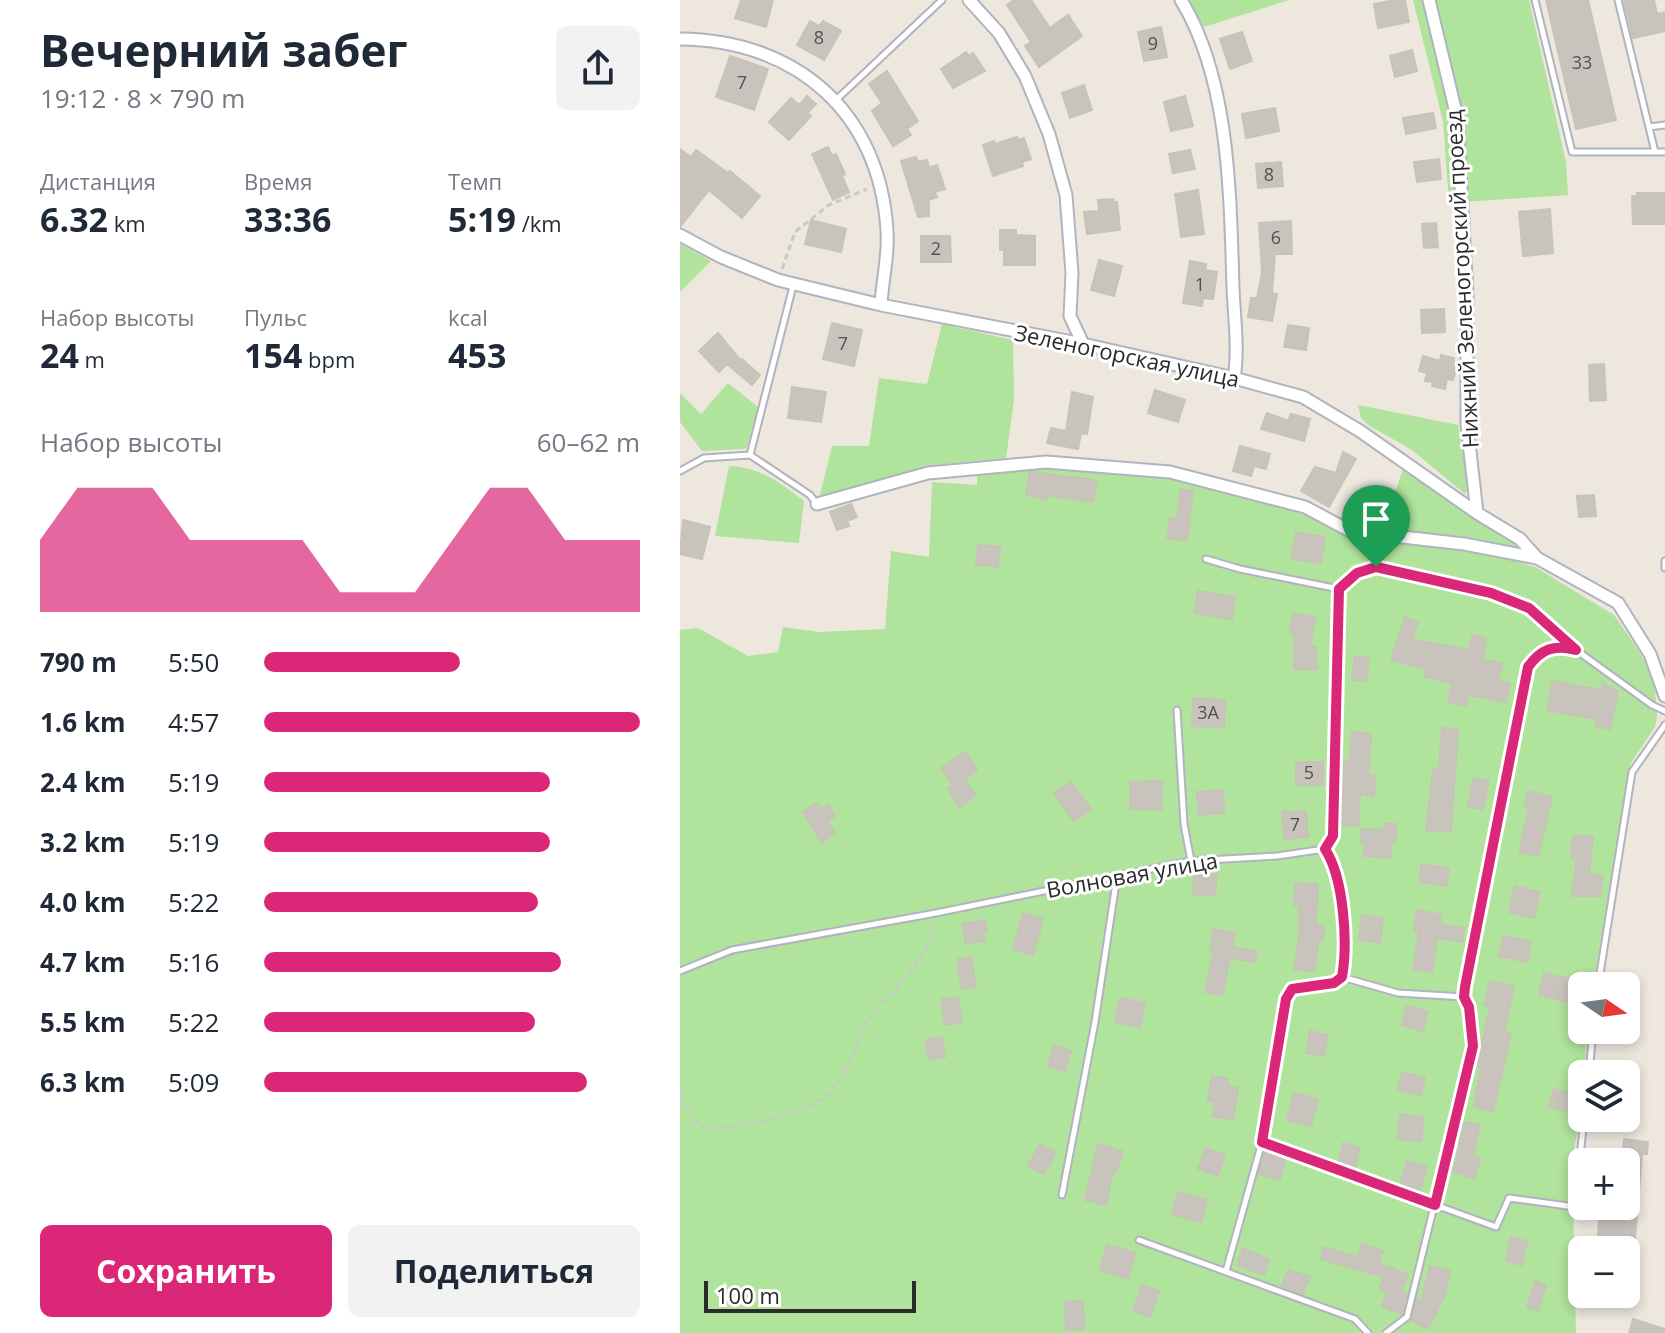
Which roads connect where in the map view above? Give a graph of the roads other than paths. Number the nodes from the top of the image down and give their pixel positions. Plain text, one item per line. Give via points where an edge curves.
1 (942, 0) edge
2 (969, 0) edge
3 (1181, 0) edge
4 (1429, 0) edge
5 (1535, 0) edge
6 (1618, 0) edge
7 (680, 39) edge
8 (836, 100) junction
9 (1665, 125) edge
10 (1649, 127) junction
11 (1655, 152) junction
12 (1665, 152) edge
13 (680, 235) edge
14 (794, 284) junction
15 (881, 305) junction
16 (1083, 344) junction
17 (1234, 378) junction
18 (750, 455) junction
19 (680, 471) edge
20 (817, 504) joint
21 (1477, 513) junction
22 (1537, 558) junction
23 (1206, 559) dead end
24 (1665, 561) edge
25 (1665, 568) edge
26 (1339, 589) junction
27 (1576, 650) junction
28 (1665, 696) edge
29 (1177, 710) dead end
30 (1665, 711) edge
31 (1665, 725) edge
32 (1325, 849) junction
33 (1191, 861) junction
34 (1117, 876) junction
35 (680, 971) edge
36 (1600, 972) edge
37 (1342, 977) junction
38 (1464, 997) junction
39 (1583, 1132) edge
40 (1262, 1142) junction
41 (1062, 1195) dead end
42 (1435, 1205) junction
43 (1139, 1240) dead end
44 (1226, 1271) junction
45 (1368, 1333) edge
46 (1386, 1333) edge

1 - 8 lane
2 - 16 street via 999,33 1025,76 1049,134 1066,195 1070,316
3 - 17 street via 1195,23 1213,81 1223,141 1230,201
4 - 21 street, Нижний Зеленогорский проезд via 1457,117 1467,294 1467,425
5 - 11 lane via 1572,152
6 - 10 lane
7 - 8 street via 725,42 761,52 800,70
8 - 15 street via 867,149 880,184 888,233
9 - 10 lane
10 - 11 lane
11 - 12 lane
13 - 14 street, Зеленогорская улица via 721,257
14 - 15 street, Зеленогорская улица
14 - 18 lane
15 - 16 street, Зеленогорская улица
16 - 17 street, Зеленогорская улица
17 - 21 street, Зеленогорская улица via 1303,397
18 - 19 lane via 704,458
18 - 20 lane
20 - 22 street via 928,473 1046,462 1170,472 1305,507 1350,531
21 - 22 street, Зеленогорская улица via 1520,539
22 - 28 street via 1618,603 1650,654
23 - 26 lane
24 - 25 lane
26 - 27 lane via 1357,573 1376,567 1491,593 1529,608
26 - 32 lane via 1333,836
27 - 30 lane
27 - 38 lane via 1547,649 1528,667
29 - 33 lane
31 - 36 lane via 1632,772
32 - 33 lane, Волновая улица
32 - 37 lane via 1333,861 1341,905
33 - 34 lane, Волновая улица
34 - 35 lane, Волновая улица via 732,950
34 - 41 lane
37 - 38 lane via 1398,993
37 - 40 lane via 1292,989 1286,999
38 - 42 lane via 1473,1046
39 - 42 lane via 1575,1207 1509,1198 1496,1227
40 - 42 lane
40 - 44 lane
42 - 46 lane via 1407,1317
43 - 44 lane
44 - 45 lane via 1355,1319

